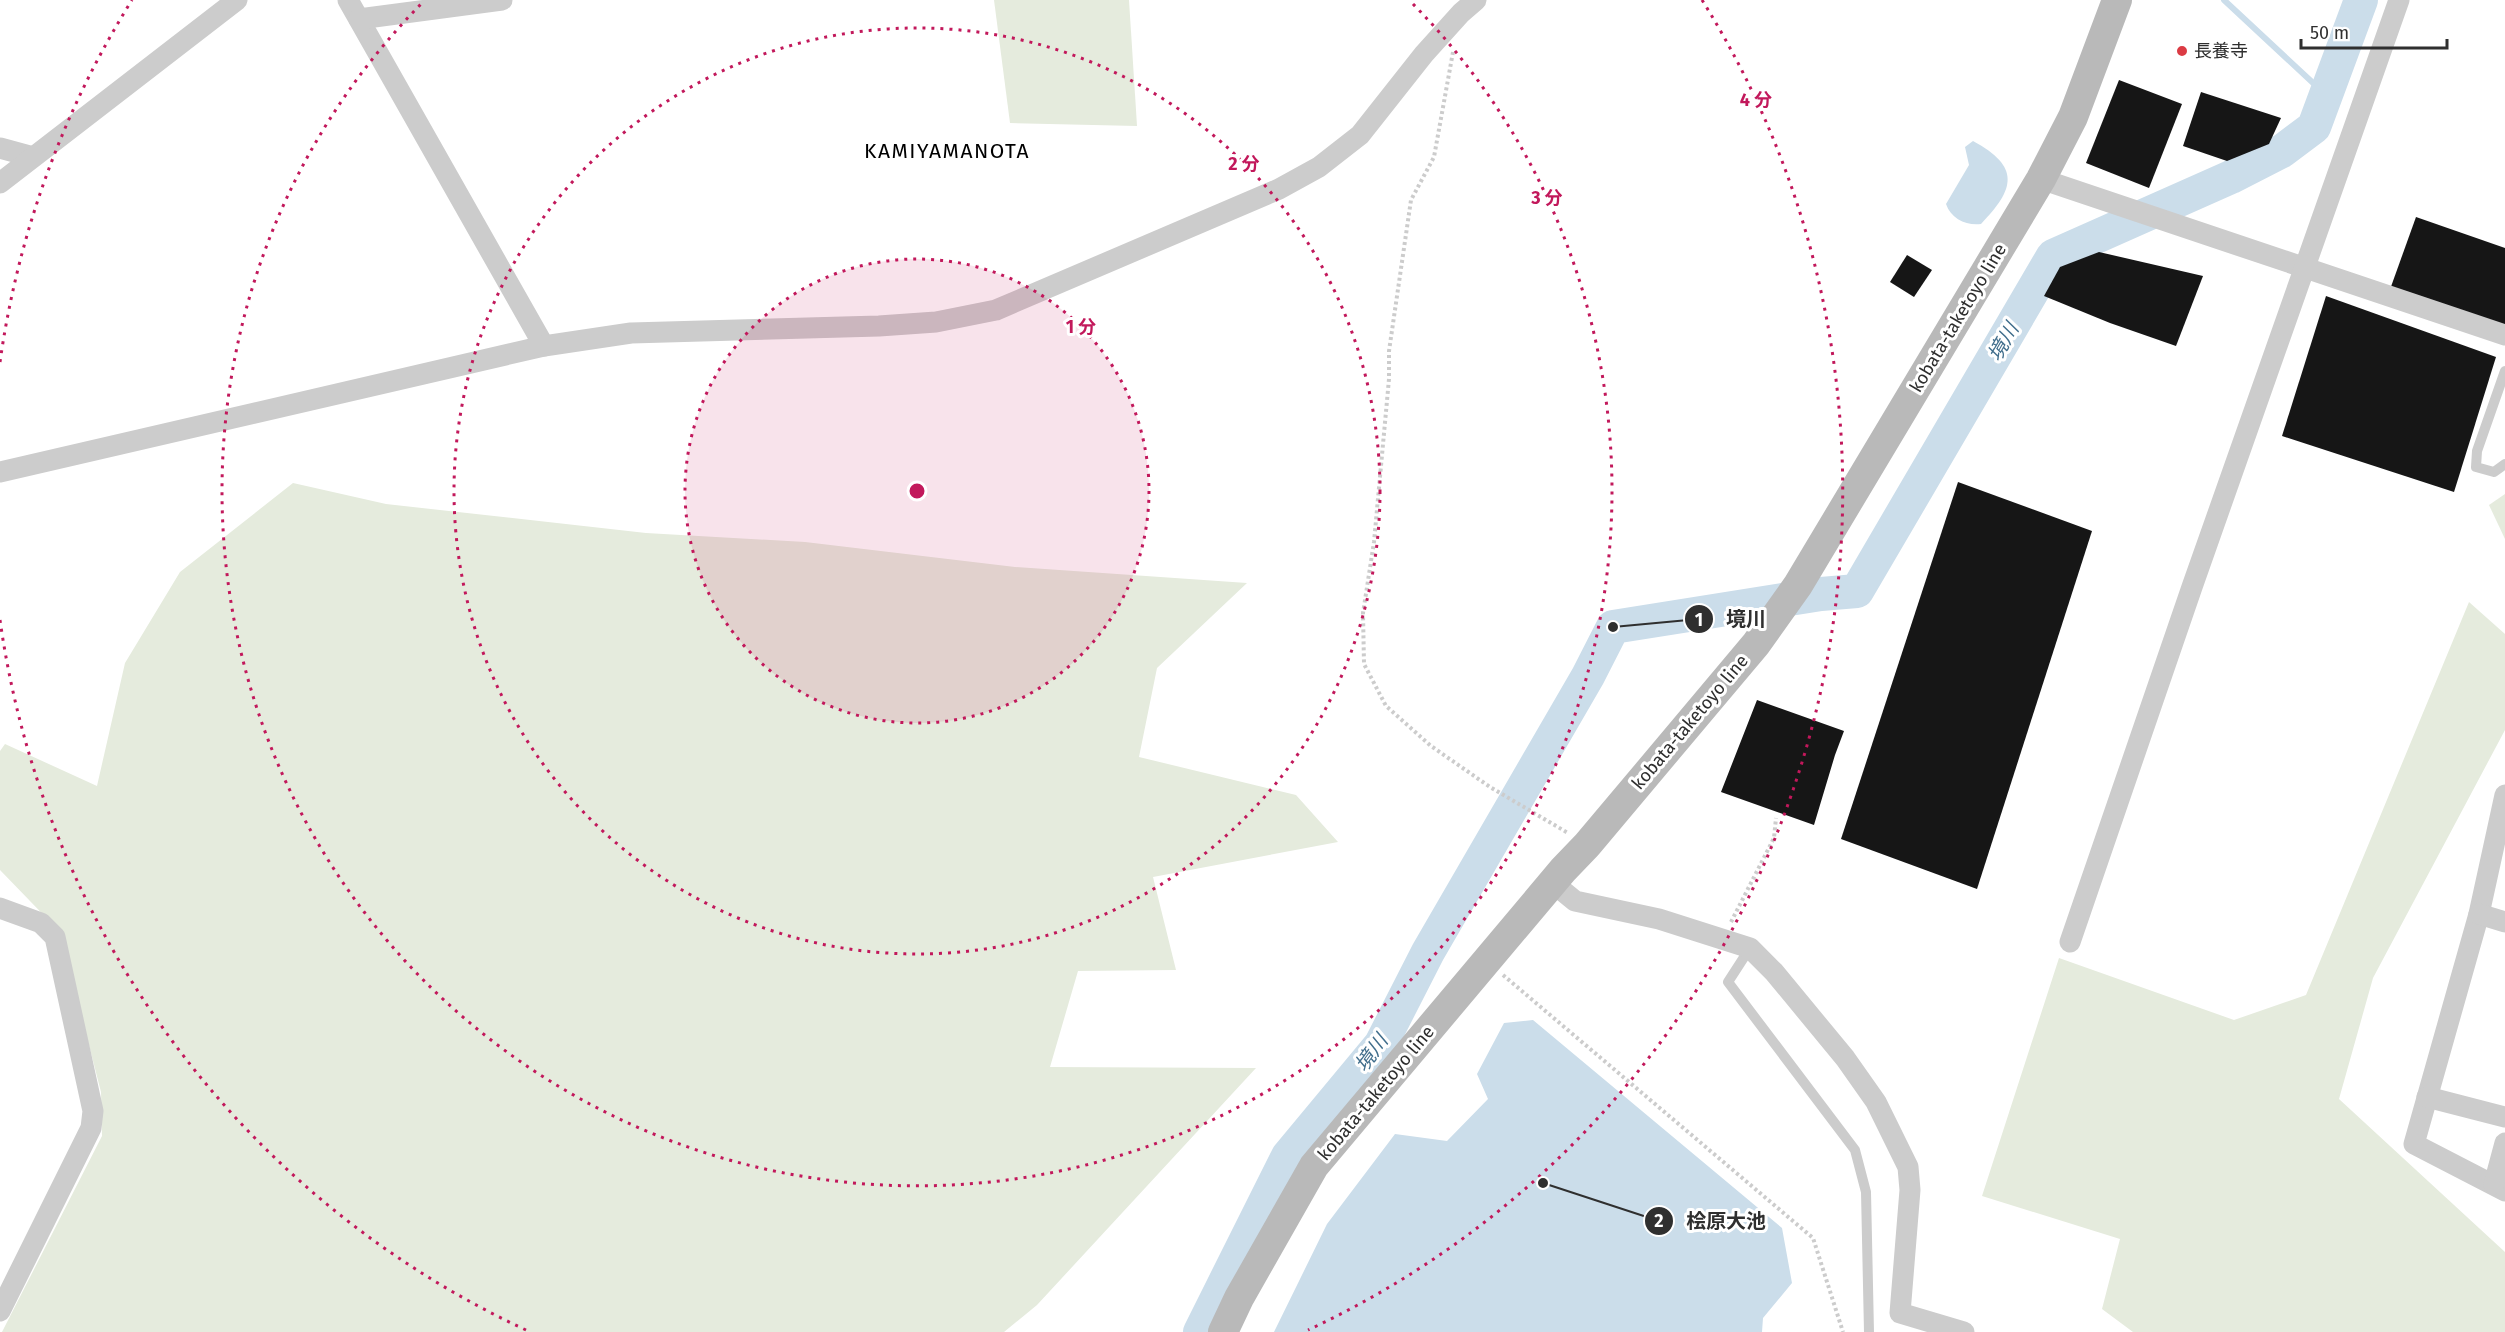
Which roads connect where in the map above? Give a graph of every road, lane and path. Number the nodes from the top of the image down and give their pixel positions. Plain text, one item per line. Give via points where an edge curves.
1 (237, 0) edge
2 (348, 0) edge
3 (502, 0) edge
4 (2117, 0) edge
5 (2399, 0) edge
6 (1468, 7) edge
7 (359, 19) junction
8 (0, 148) edge
9 (33, 157) junction
10 (2041, 179) junction
11 (0, 183) edge
12 (2305, 266) junction
13 (2505, 334) edge
14 (544, 346) junction
15 (2505, 372) edge
16 (2505, 464) edge
17 (0, 472) edge
18 (2505, 795) edge
19 (1776, 818) dead end
20 (1587, 845) junction
21 (1552, 883) junction
22 (0, 908) edge
23 (2479, 914) junction
24 (2505, 922) edge
25 (1722, 939) junction
26 (2070, 942) dead end
27 (1750, 948) junction
28 (1496, 968) dead end
29 (2427, 1097) junction
30 (2505, 1117) edge
31 (2505, 1143) edge
32 (2499, 1187) edge
33 (0, 1311) edge
34 (1223, 1332) edge
35 (1843, 1332) edge
36 (1869, 1332) edge
37 (1964, 1332) edge

1 - 9 street
2 - 7 street
3 - 7 street
4 - 10 main road, kobata-taketoyo line via 2073,117
5 - 12 street
6 - 14 street via 1424,54 1360,135 1319,167 1279,189 996,310 936,322 631,333
6 - 20 path via 1434,157 1411,200 1389,351 1374,542 1363,613 1364,664 1386,706 1431,746 1490,787
7 - 14 street
8 - 9 street
9 - 11 street
10 - 12 street
10 - 20 main road, kobata-taketoyo line via 1798,585 1756,644
12 - 13 street
12 - 26 street
14 - 17 street
15 - 16 lane via 2477,451 2476,467 2494,472
18 - 23 street
19 - 25 path via 1774,838
20 - 21 main road, kobata-taketoyo line
21 - 25 street via 1575,901 1659,919
21 - 34 main road, kobata-taketoyo line via 1314,1166
22 - 33 street via 41,923 55,937 93,1111 91,1128
23 - 24 street
23 - 29 street
25 - 27 street
27 - 36 lane via 1728,981 1855,1150 1866,1192
27 - 37 street via 1851,1067 1876,1102 1908,1167 1910,1190 1899,1313
28 - 35 path via 1813,1238
29 - 30 street
29 - 32 street via 2414,1144
31 - 32 street

